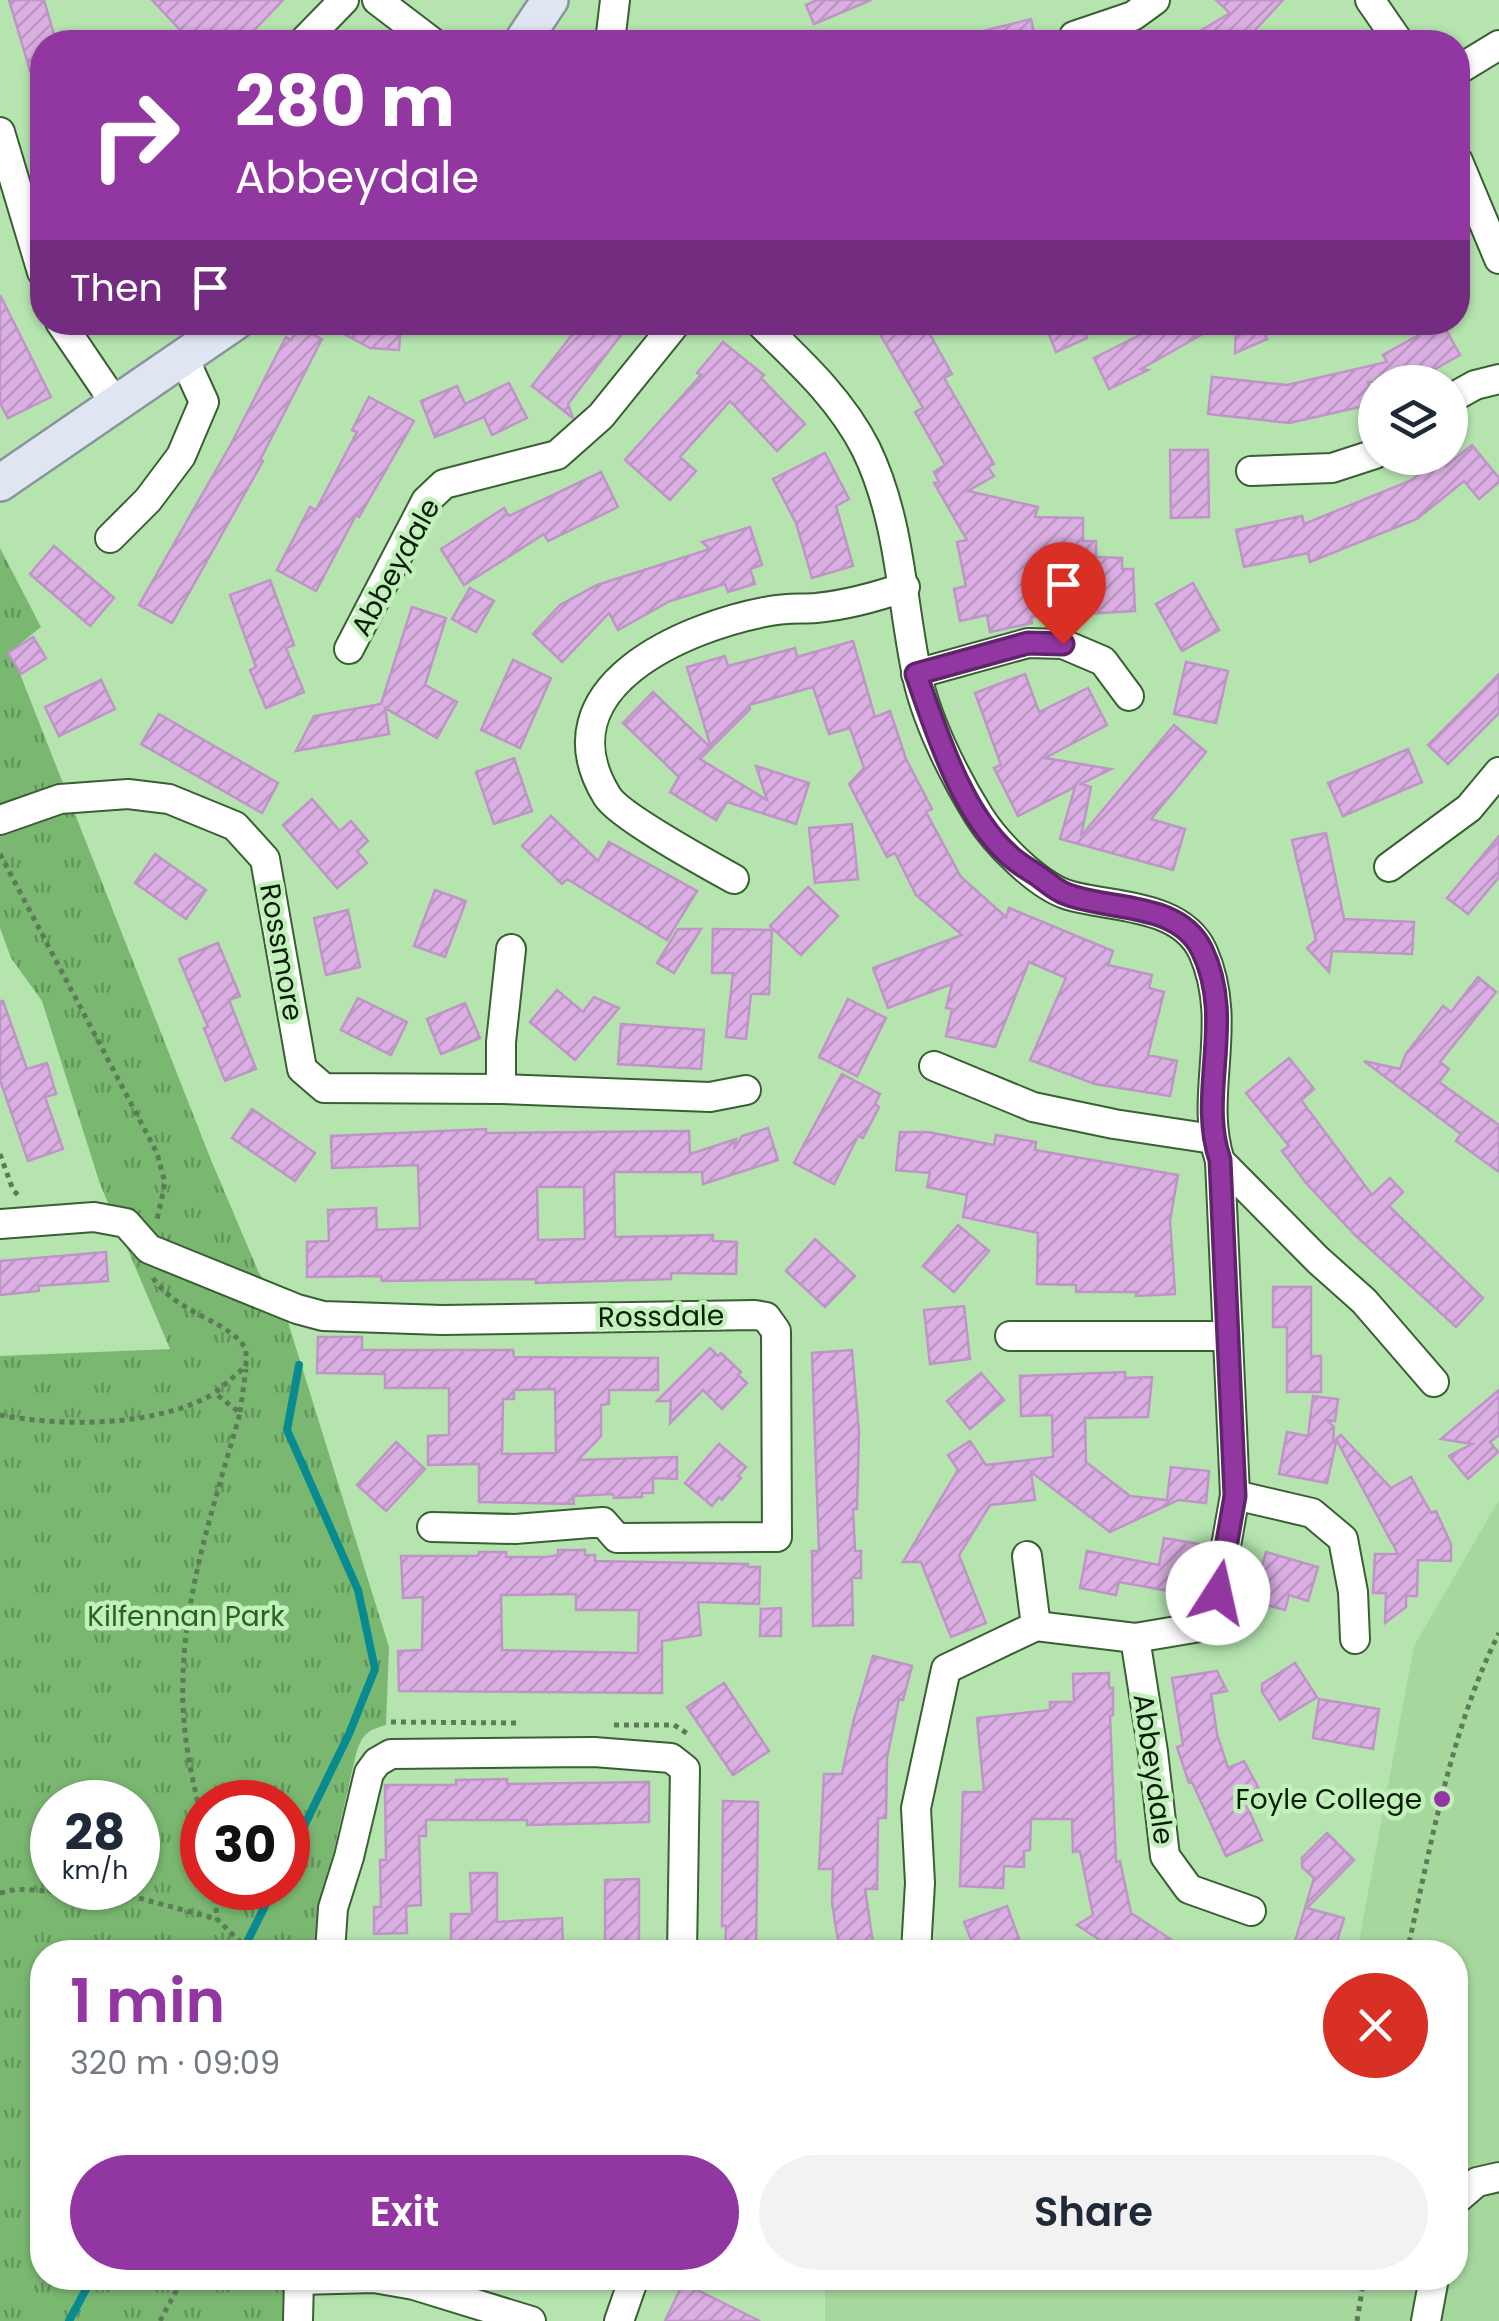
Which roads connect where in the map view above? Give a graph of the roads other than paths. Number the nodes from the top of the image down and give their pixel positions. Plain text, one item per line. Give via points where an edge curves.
1 (344, 0) edge
2 (377, 0) edge
3 (550, 0) edge
4 (615, 0) edge
5 (1155, 0) edge
6 (1370, 0) edge
7 (314, 30) edge
8 (416, 30) edge
9 (530, 30) edge
10 (611, 30) edge
11 (1091, 30) edge
12 (1390, 30) edge
13 (1499, 46) edge
14 (1470, 63) edge
15 (0, 132) edge
16 (1470, 190) edge
17 (30, 207) edge
18 (1499, 259) edge
19 (69, 335) edge
20 (214, 335) edge
21 (666, 335) edge
22 (773, 335) edge
23 (182, 356) junction
24 (1499, 379) edge
25 (1468, 389) edge
26 (117, 406) junction
27 (1358, 460) edge
28 (1251, 471) dead end
29 (0, 483) edge
30 (110, 538) dead end
31 (905, 587) junction
32 (350, 648) dead end
33 (916, 674) junction
34 (1129, 696) dead end
35 (1499, 772) edge
36 (0, 820) edge
37 (1389, 867) dead end
38 (734, 879) dead end
39 (511, 949) dead end
40 (934, 1066) dead end
41 (500, 1089) junction
42 (746, 1090) dead end
43 (1216, 1150) junction
44 (2, 1218) edge
45 (1010, 1336) dead end
46 (1228, 1336) junction
47 (1434, 1382) dead end
48 (1235, 1496) junction
49 (432, 1527) dead end
50 (1027, 1556) dead end
51 (1036, 1626) junction
52 (1134, 1638) junction
53 (1355, 1638) dead end
54 (1251, 1911) dead end
55 (331, 1940) edge
56 (682, 1940) edge
57 (917, 1940) edge
58 (1499, 2177) edge
59 (1468, 2190) edge
60 (299, 2290) edge
61 (430, 2290) edge
62 (630, 2290) edge
63 (1432, 2290) edge
64 (298, 2321) edge
65 (532, 2321) edge
66 (619, 2321) edge
67 (1426, 2321) edge

1 - 7 street
2 - 8 street
3 - 9 main road
4 - 10 street
5 - 11 street
6 - 12 street
13 - 14 street
15 - 17 street
16 - 18 street
19 - 26 street
20 - 23 main road
21 - 32 street, Abbeydale via 601,416 558,455 444,484 426,501
22 - 31 street via 820,380 865,448 884,495
23 - 26 main road
23 - 30 street via 204,402 181,456
24 - 25 street
26 - 29 main road
27 - 28 street via 1332,468
31 - 33 street
31 - 38 street via 720,624 653,653 614,681 592,714 591,761 608,800
33 - 34 street via 1028,643 1063,644 1104,661
33 - 43 street via 950,767 1008,854 1064,894 1160,915 1201,948 1219,1022
35 - 37 street via 1469,808
36 - 41 street, Rossmore via 60,800 128,794 169,799 235,826 266,859 302,1069 324,1088
39 - 41 street
40 - 43 street via 1033,1107
41 - 42 street, Rossmore via 696,1097
43 - 46 street
43 - 47 street
44 - 49 street, Rossdale via 94,1216 126,1223 149,1249 323,1316 755,1314 776,1332 777,1537 617,1538 603,1522
45 - 46 street
46 - 48 street
48 - 52 street via 1212,1625
48 - 53 street via 1312,1513 1343,1538
50 - 51 street
51 - 52 street
51 - 57 street via 946,1669 916,1808
52 - 54 street, Abbeydale via 1164,1856 1189,1889
55 - 56 street via 335,1899 377,1762 391,1754 581,1752 672,1758 685,1769
58 - 59 street
60 - 64 street
61 - 65 street
62 - 66 street
63 - 67 street

